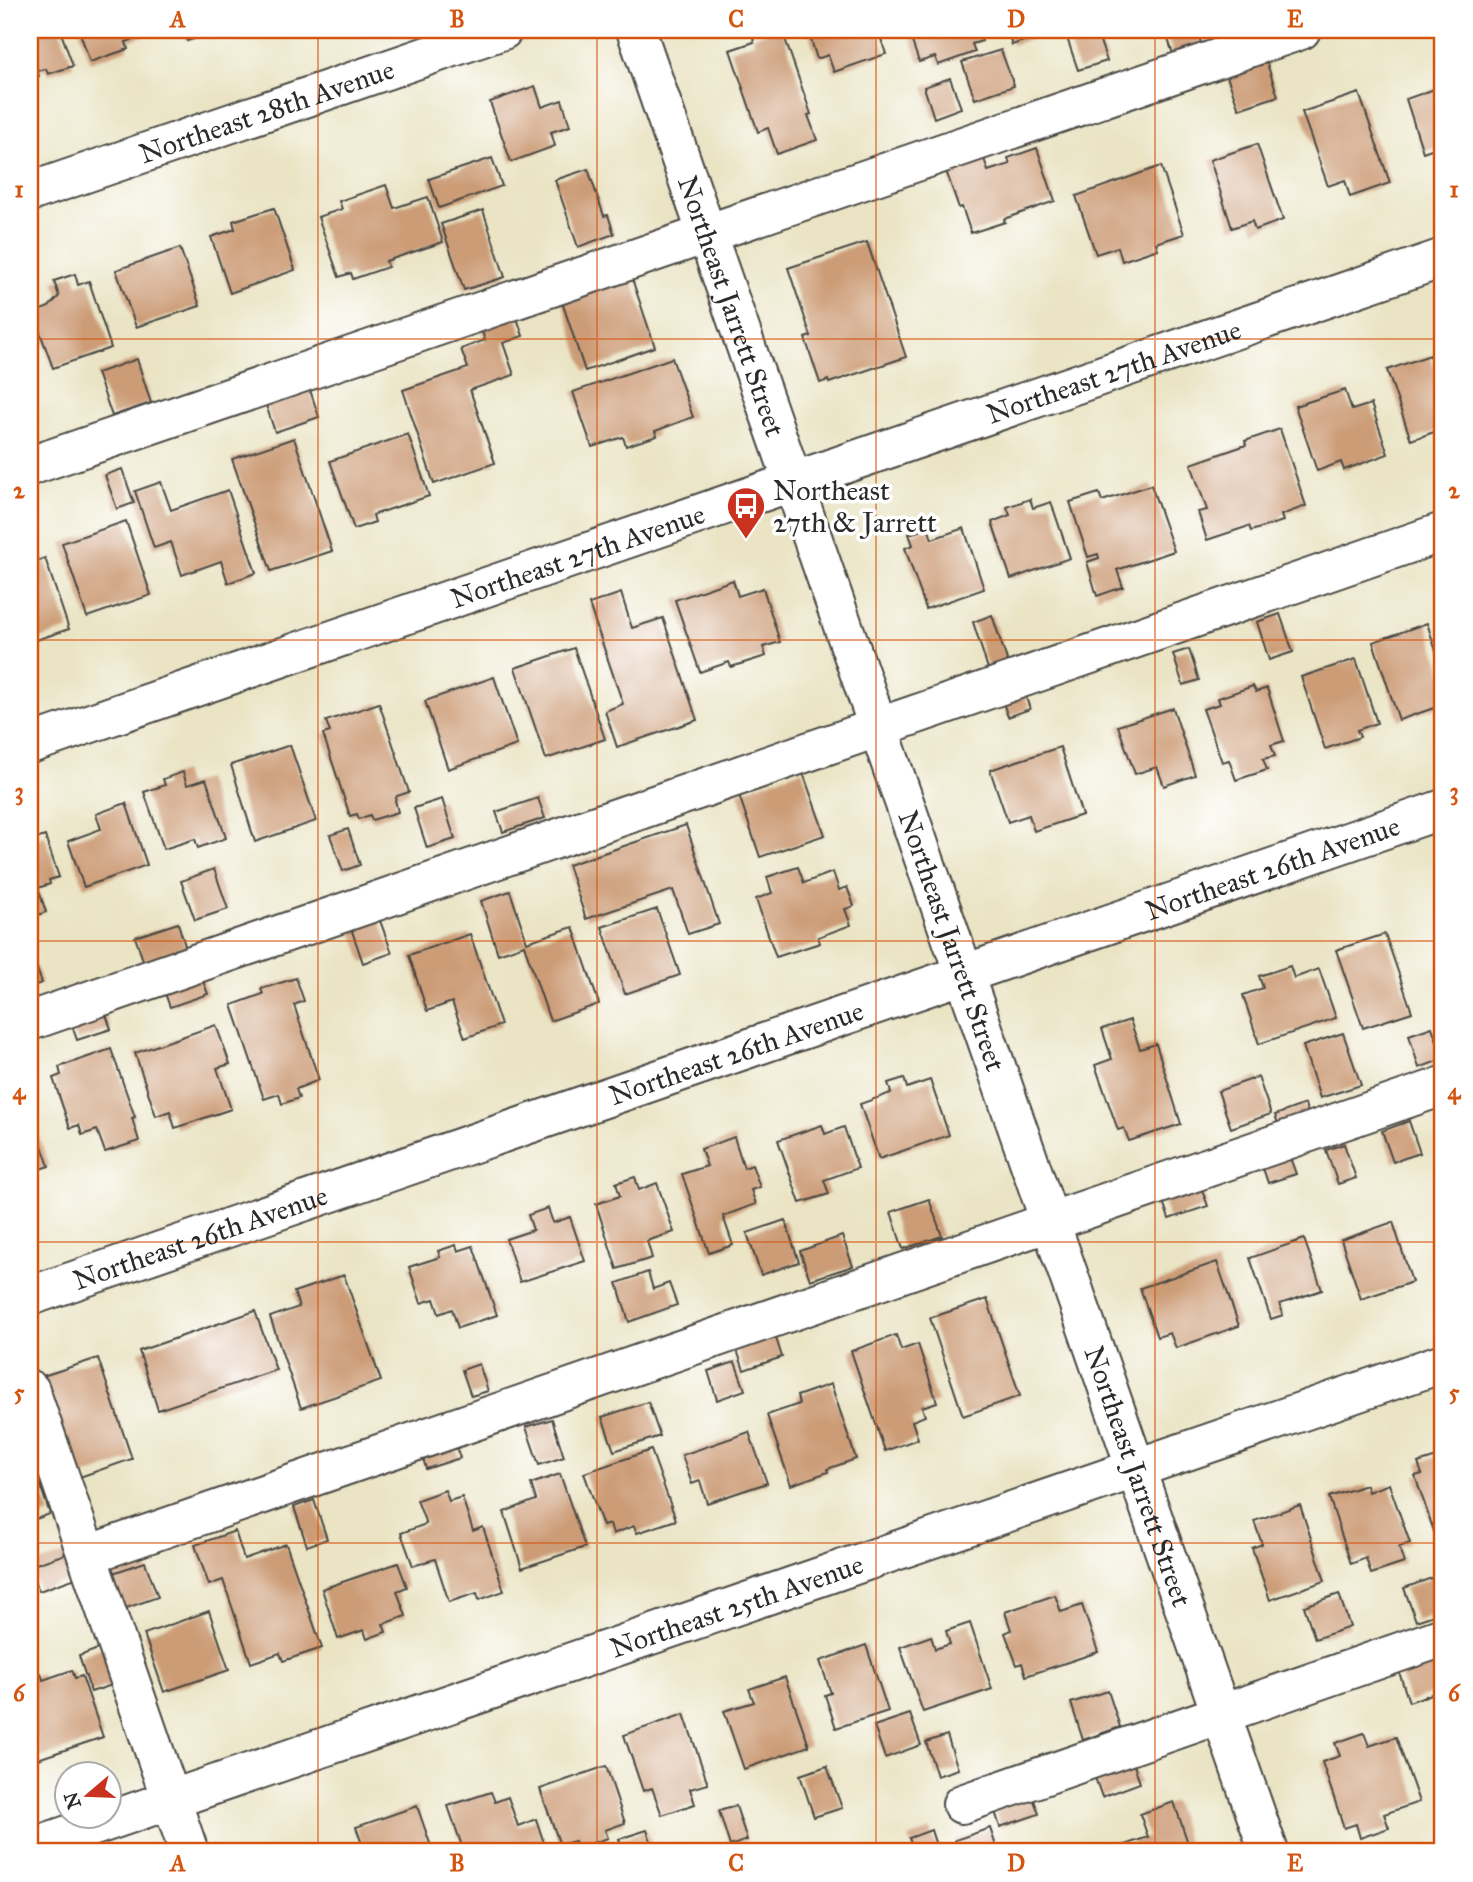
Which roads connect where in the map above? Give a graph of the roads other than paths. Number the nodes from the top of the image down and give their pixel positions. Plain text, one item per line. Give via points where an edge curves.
1 (503, 30) edge
2 (636, 30) edge
3 (1301, 30) edge
4 (30, 192) edge
5 (707, 233) junction
6 (1443, 258) edge
7 (30, 466) edge
8 (794, 481) junction
9 (1443, 532) edge
10 (879, 728) junction
11 (30, 744) edge
12 (1443, 809) edge
13 (965, 974) junction
14 (30, 1021) edge
15 (1443, 1086) edge
16 (1049, 1220) junction
17 (30, 1296) edge
18 (1443, 1363) edge
19 (30, 1390) edge
20 (1136, 1469) junction
21 (87, 1555) junction
22 (1443, 1637) edge
23 (1221, 1715) junction
24 (171, 1800) junction
25 (962, 1804) dead end
26 (30, 1848) edge
27 (189, 1852) edge
28 (1269, 1852) edge

1 - 4 street, Northeast 28th Avenue
2 - 5 street, Northeast Jarrett Street
3 - 5 street
5 - 7 street
5 - 8 street, Northeast Jarrett Street
6 - 8 street, Northeast 27th Avenue
8 - 10 street, Northeast Jarrett Street
8 - 11 street, Northeast 27th Avenue
9 - 10 street
10 - 13 street, Northeast Jarrett Street
10 - 14 street
12 - 13 street, Northeast 26th Avenue
13 - 16 street, Northeast Jarrett Street
13 - 17 street, Northeast 26th Avenue
15 - 16 street
16 - 20 street, Northeast Jarrett Street
16 - 21 street
18 - 20 street, Northeast 25th Avenue
19 - 21 street
20 - 23 street, Northeast Jarrett Street
20 - 24 street, Northeast 25th Avenue
21 - 24 street
22 - 23 street
23 - 25 street
23 - 28 street, Northeast Jarrett Street
24 - 26 street, Northeast 25th Avenue
24 - 27 street

